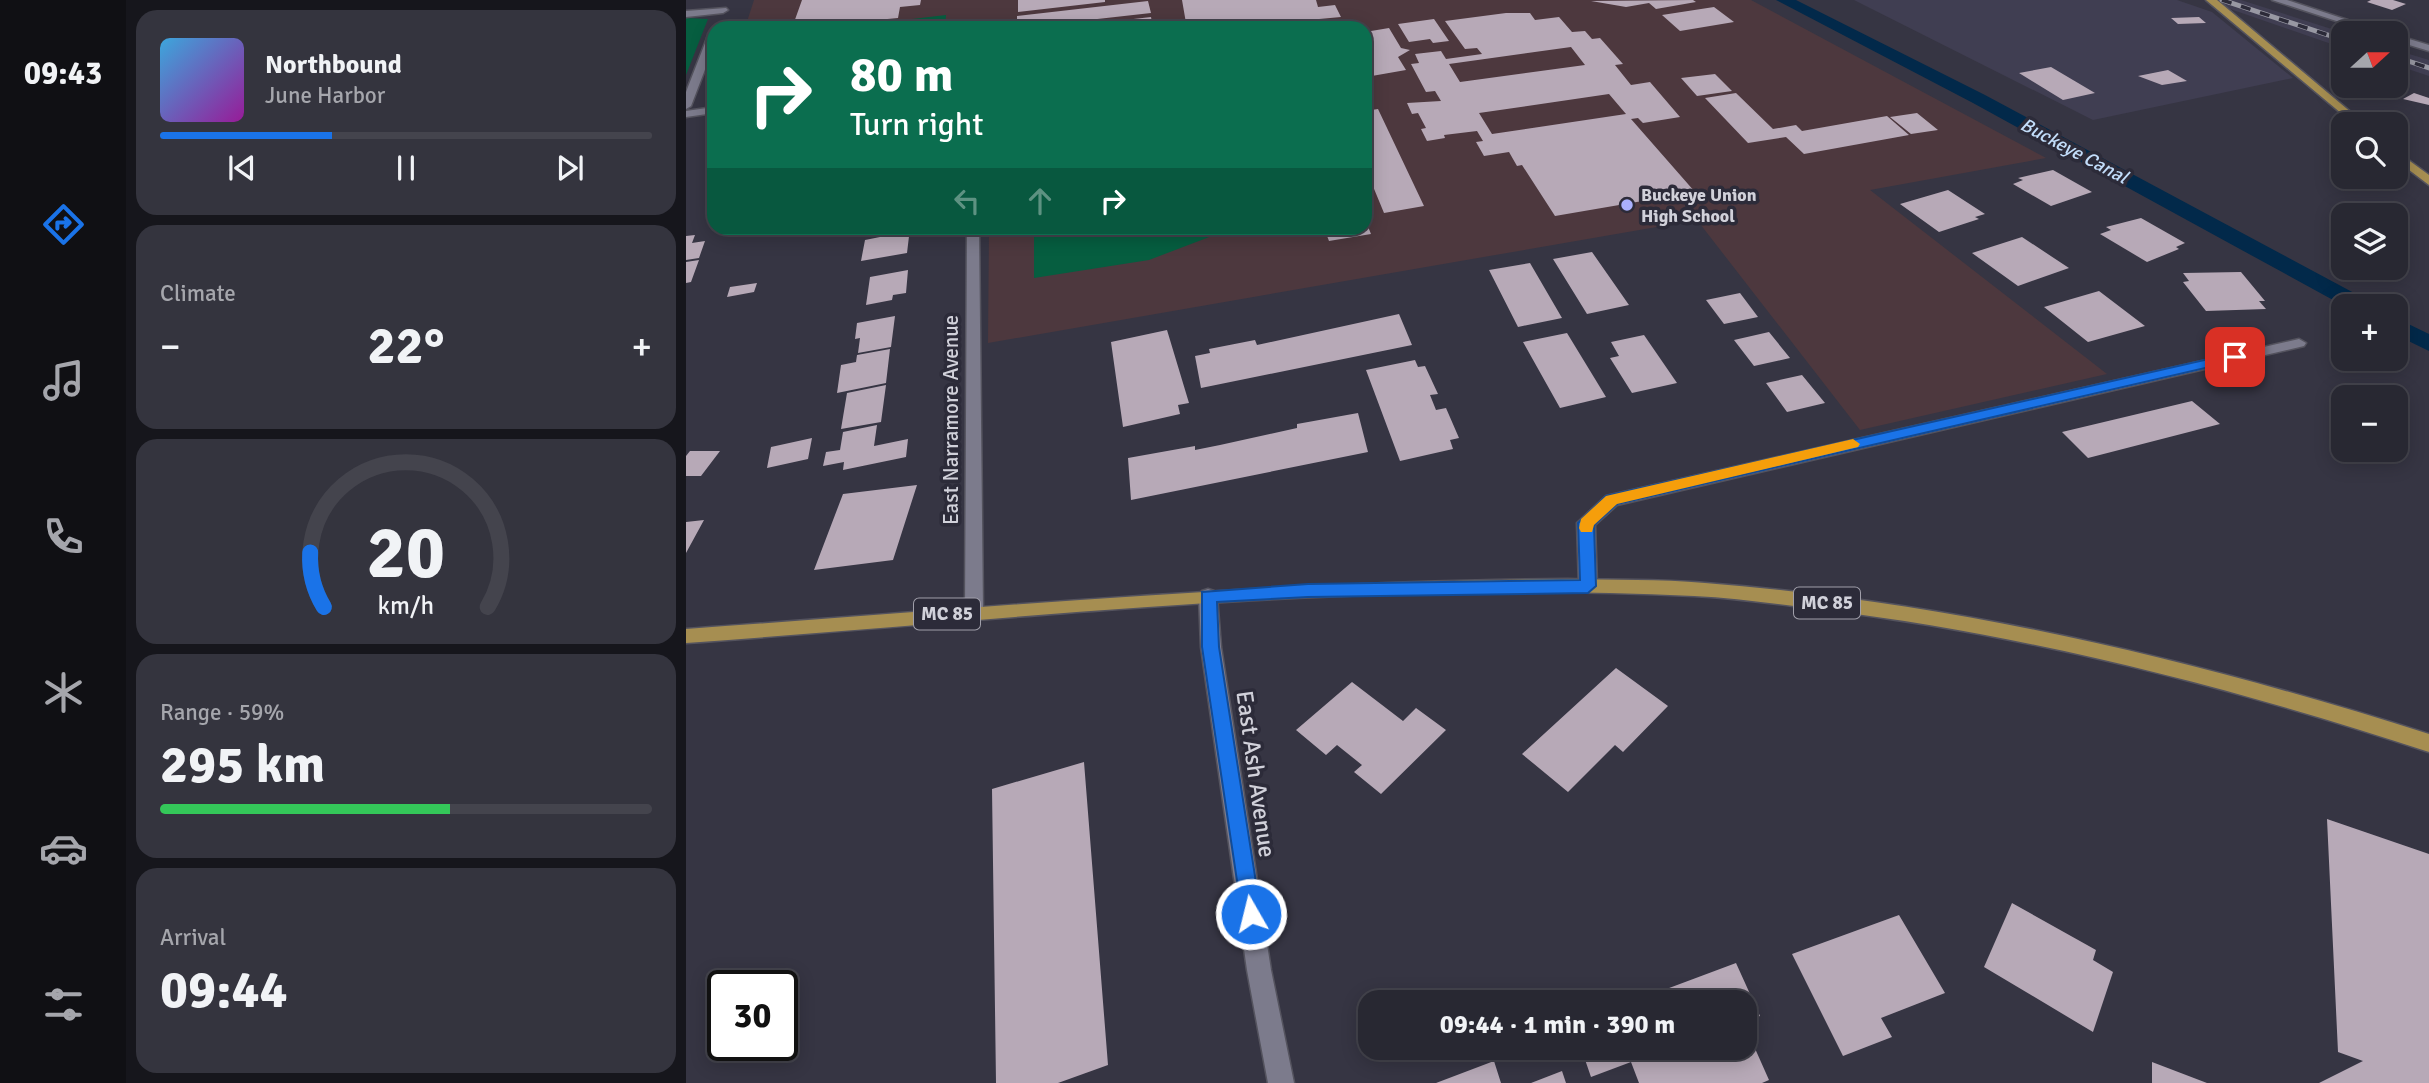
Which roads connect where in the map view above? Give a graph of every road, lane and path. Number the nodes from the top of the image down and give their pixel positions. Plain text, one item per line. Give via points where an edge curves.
1 (2210, 0) edge
2 (2277, 0) edge
3 (725, 5) edge
4 (686, 14) edge
5 (2344, 21) edge
6 (2408, 42) edge
7 (2429, 48) edge
8 (707, 51) edge
9 (686, 106) edge
10 (707, 111) edge
11 (2345, 112) edge
12 (686, 114) edge
13 (2408, 164) edge
14 (2429, 181) edge
15 (973, 235) edge
16 (2299, 343) dead end
17 (1588, 586) junction
18 (1208, 596) junction
19 (974, 612) junction
20 (686, 636) edge
21 (2429, 743) edge
22 (1280, 1083) edge

1 - 11 main road
2 - 5 street
3 - 4 street
6 - 7 street
8 - 9 street
10 - 12 street
13 - 14 main road
15 - 19 street, East Narramore Avenue
16 - 17 street via 1612,500 1586,523
17 - 18 main road, MC 85
17 - 21 main road, MC 85 via 1698,589 1885,610 2043,638 2262,690
18 - 19 main road, MC 85
18 - 22 street, East Ash Avenue via 1210,647
19 - 20 main road, MC 85

